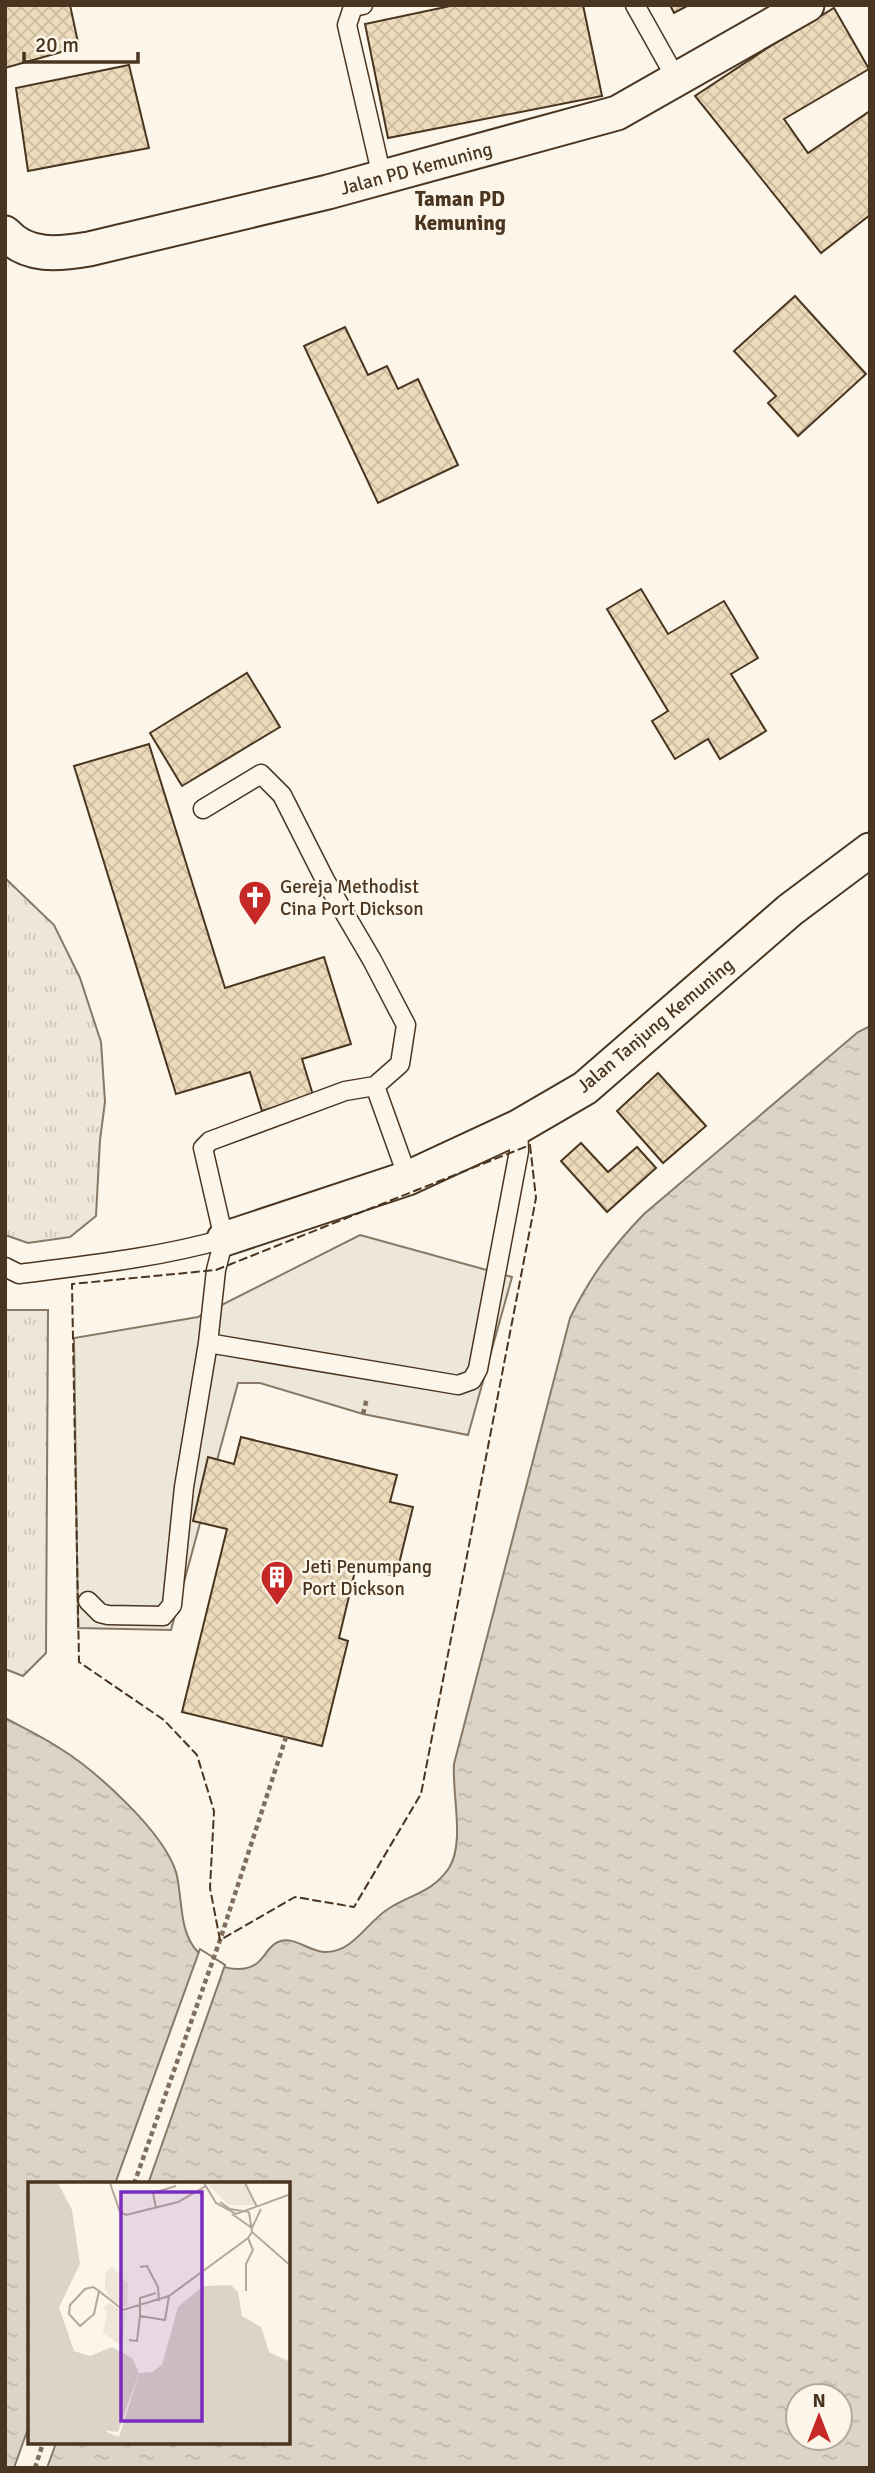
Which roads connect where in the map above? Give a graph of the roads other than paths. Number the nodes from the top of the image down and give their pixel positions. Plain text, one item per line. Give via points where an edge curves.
1 (363, 5) edge
2 (635, 5) edge
3 (807, 5) edge
4 (677, 80) junction
5 (382, 177) junction
6 (5, 233) edge
7 (203, 809) dead end
8 (870, 850) edge
9 (375, 1086) junction
10 (519, 1127) junction
11 (408, 1178) junction
12 (223, 1239) junction
13 (5, 1267) edge
14 (208, 1343) junction
15 (88, 1601) dead end

1 - 5 lane via 353,7 347,25
2 - 4 lane
3 - 4 street, Jalan PD Kemuning
4 - 5 street, Jalan PD Kemuning via 617,113
5 - 6 street, Jalan PD Kemuning via 66,253 27,250
7 - 9 lane via 261,774 282,795 406,1025 400,1064
8 - 10 street, Jalan Tanjung Kemuning via 790,910 585,1088
9 - 11 lane
9 - 12 lane via 345,1091 203,1148
10 - 11 street, Jalan Tanjung Kemuning
10 - 14 lane via 519,1151 478,1369 472,1380 458,1385
11 - 12 street, Jalan Tanjung Kemuning
12 - 13 lane via 121,1261 19,1274
12 - 14 lane
14 - 15 lane via 184,1487 172,1605 163,1616 108,1615

